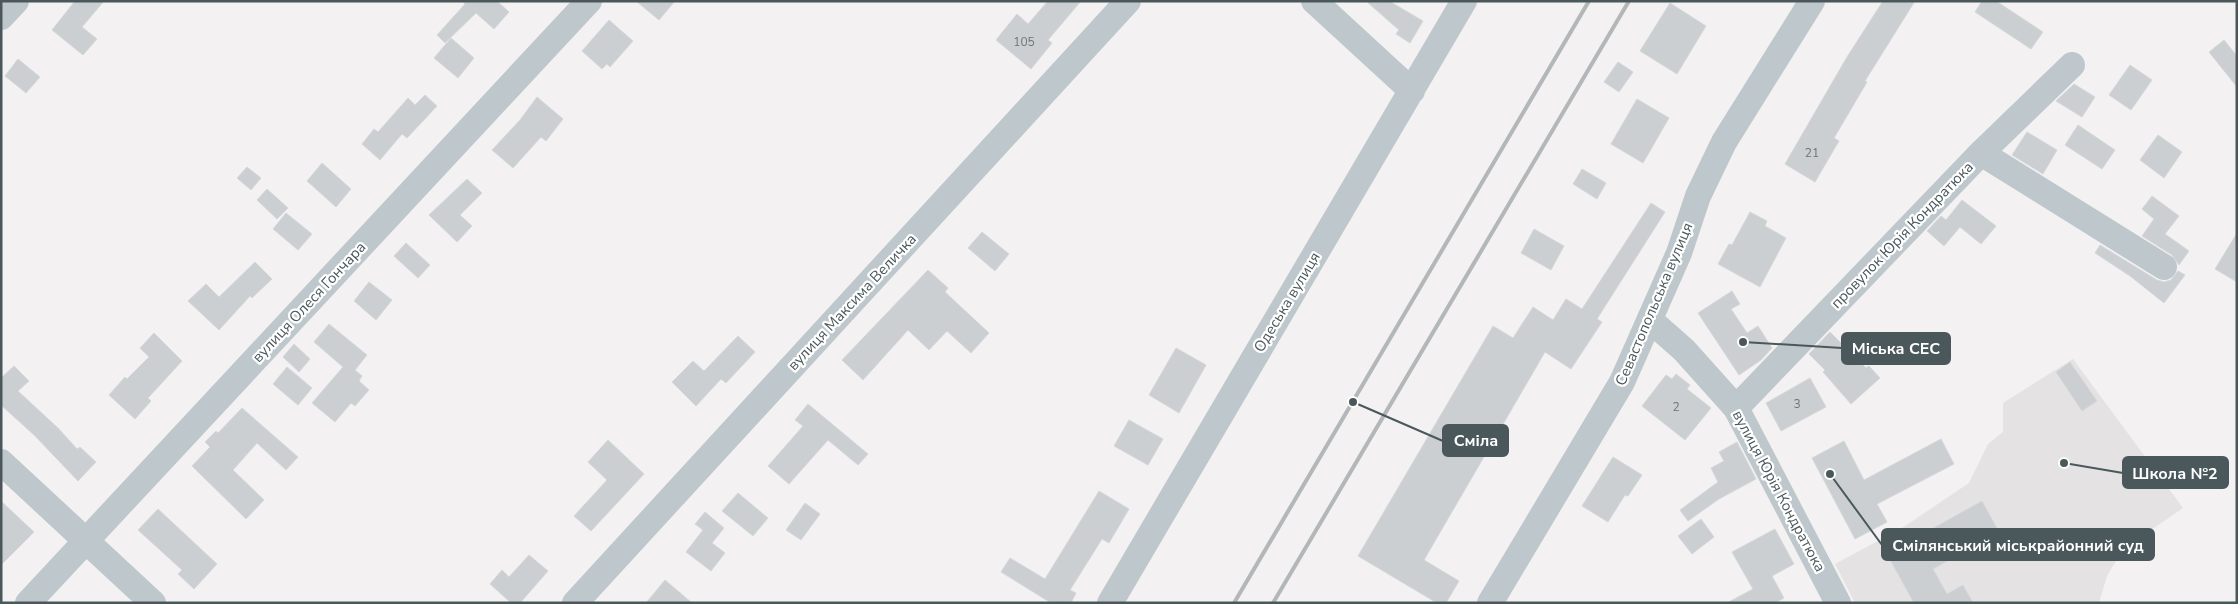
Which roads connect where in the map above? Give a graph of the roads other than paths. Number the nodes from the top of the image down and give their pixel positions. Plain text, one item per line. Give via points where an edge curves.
1 (16, 1) edge
2 (590, 1) edge
3 (1128, 1) edge
4 (1314, 1) edge
5 (1464, 1) edge
6 (1812, 1) edge
7 (1, 17) edge
8 (2072, 65) dead end
9 (1412, 91) junction
10 (1981, 153) junction
11 (2164, 267) dead end
12 (1650, 320) junction
13 (1736, 408) junction
14 (1, 462) edge
15 (85, 542) junction
16 (28, 603) edge
17 (153, 603) edge
18 (575, 603) edge
19 (1110, 603) edge
20 (1490, 603) edge
21 (1838, 603) edge

1 - 7 street
2 - 15 street, вулиця Олеся Гончара
3 - 18 street, вулиця Максима Величка
4 - 9 street
5 - 9 street, Одеська вулиця
6 - 12 street, Севастопольська вулиця via 1724,142 1698,196 1679,253
8 - 10 street, провулок Юрія Кондратюка
9 - 19 street, Одеська вулиця
10 - 11 street
10 - 13 street, провулок Юрія Кондратюка
12 - 13 street, вулиця Юрія Кондратюка via 1684,350
12 - 20 street, Севастопольська вулиця via 1622,382
13 - 21 street, вулиця Юрія Кондратюка
14 - 15 street
15 - 16 street, вулиця Олеся Гончара
15 - 17 street

